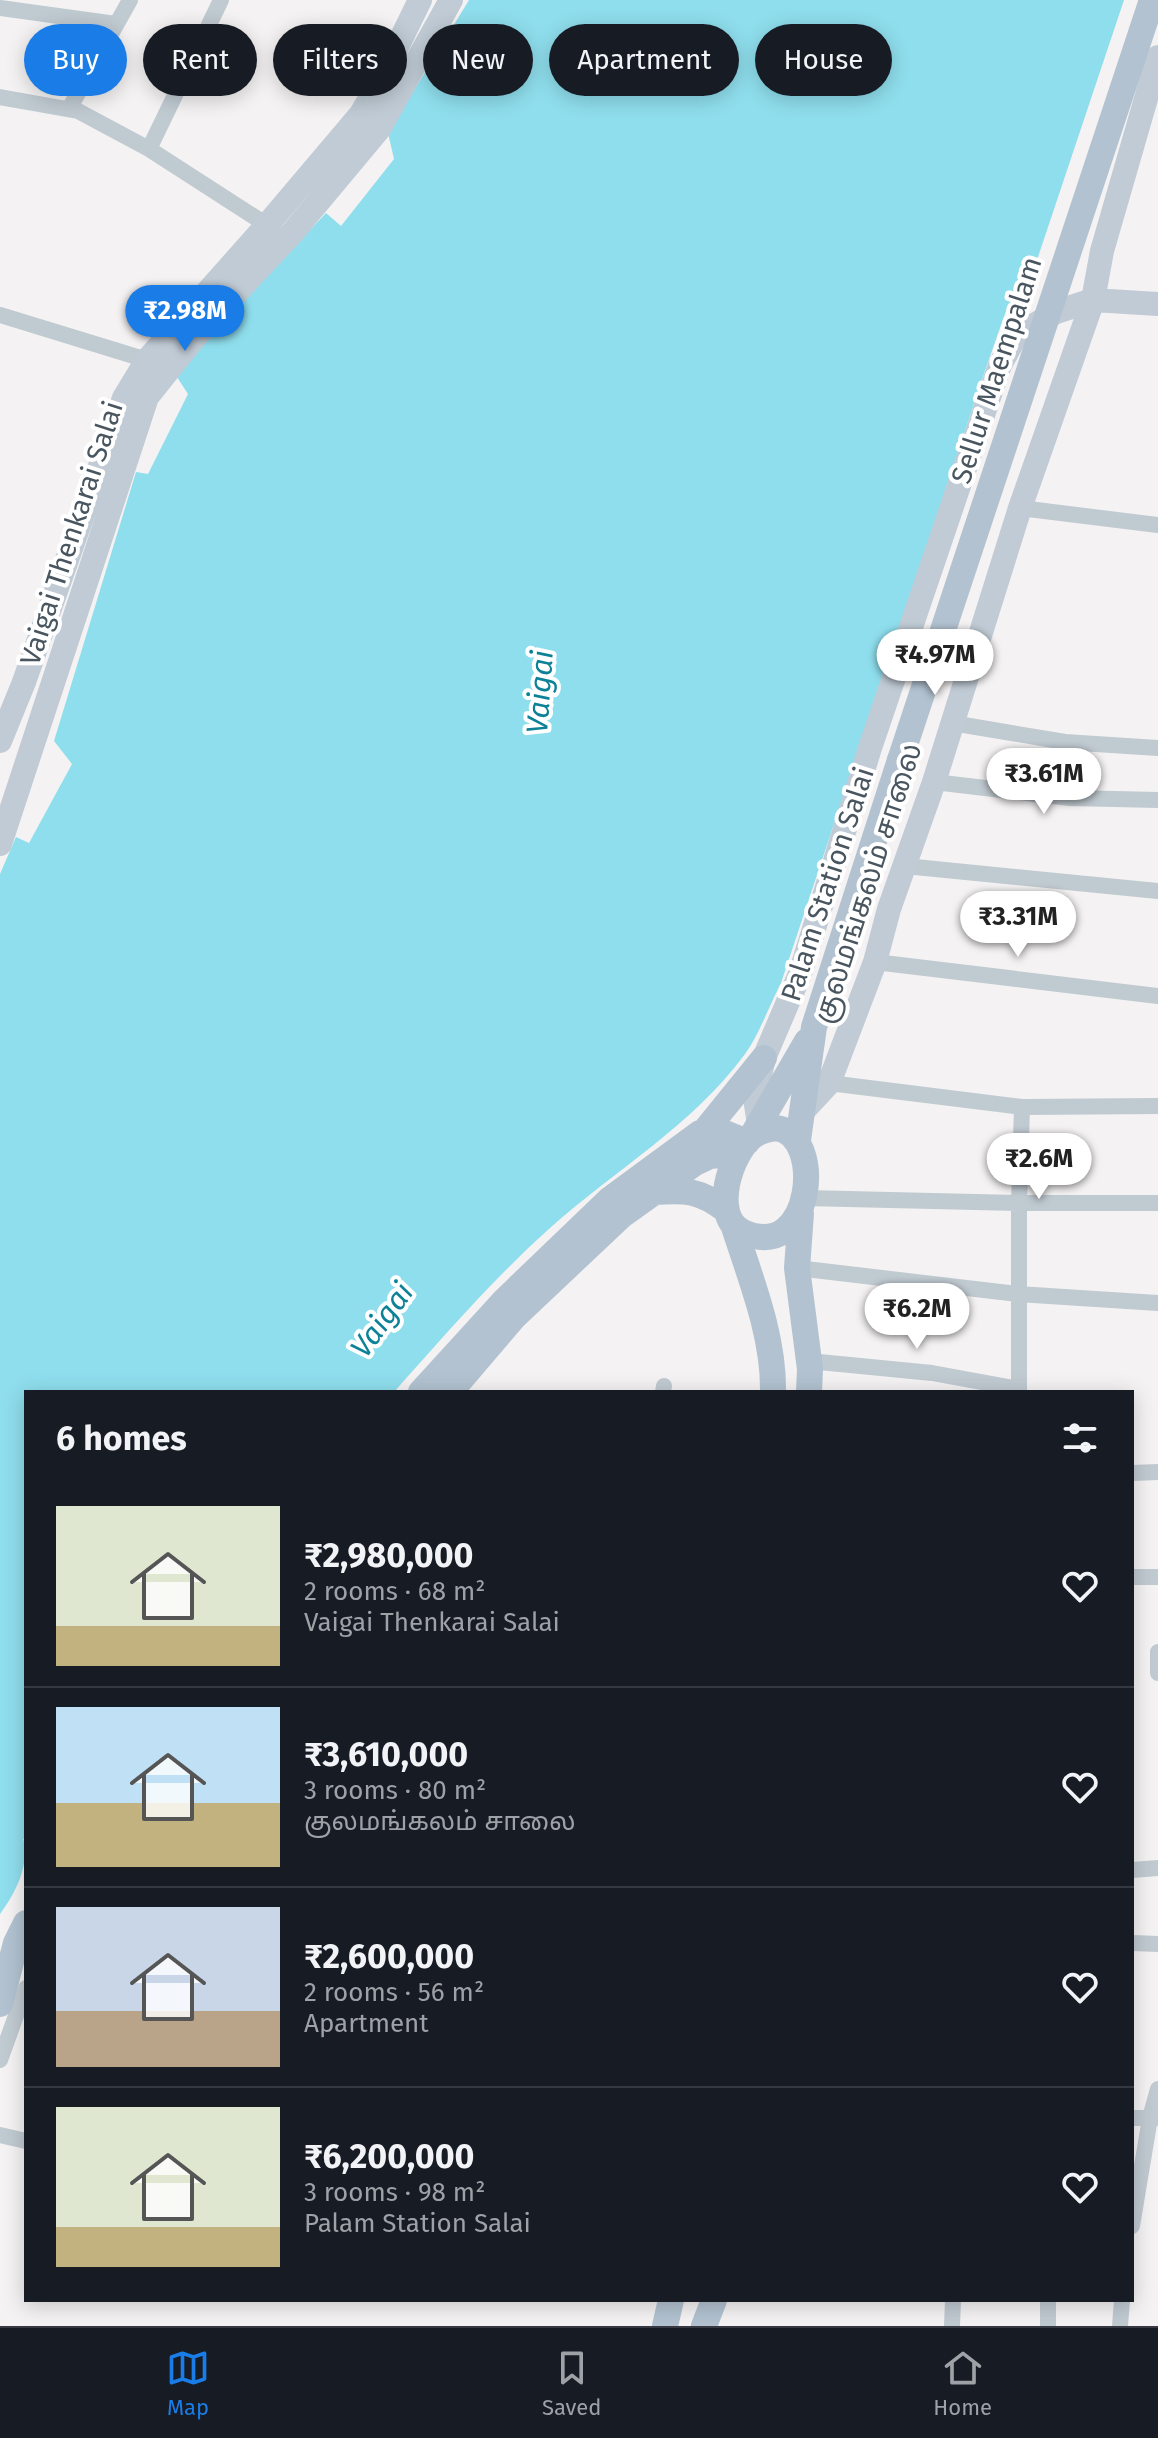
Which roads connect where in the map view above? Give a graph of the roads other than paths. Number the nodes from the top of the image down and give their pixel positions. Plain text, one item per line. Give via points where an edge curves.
1 (130, 0) edge
2 (221, 0) edge
3 (420, 0) edge
4 (451, 0) edge
5 (1152, 0) edge
6 (0, 8) edge
7 (116, 24) joint
8 (1158, 57) edge
9 (76, 96) edge
10 (0, 97) edge
11 (69, 109) junction
12 (149, 149) junction
13 (267, 225) junction
14 (1093, 300) junction
15 (1158, 304) edge
16 (0, 315) edge
17 (147, 360) junction
18 (1020, 508) junction
19 (1158, 525) edge
20 (952, 723) junction
21 (0, 741) edge
22 (1158, 748) edge
23 (900, 760) joint
24 (934, 782) junction
25 (1158, 800) edge
26 (0, 844) edge
27 (905, 866) junction
28 (1158, 891) edge
29 (875, 962) junction
30 (1158, 996) edge
31 (814, 1027) junction
32 (764, 1058) junction
33 (829, 1083) junction
34 (1158, 1106) edge
35 (1022, 1107) junction
36 (803, 1111) junction
37 (704, 1132) junction
38 (749, 1139) junction
39 (798, 1140) junction
40 (654, 1192) junction
41 (1019, 1203) junction
42 (1158, 1203) edge
43 (803, 1206) junction
44 (730, 1219) junction
45 (797, 1268) junction
46 (1018, 1294) junction
47 (1158, 1303) edge
48 (809, 1361) junction
49 (423, 1390) edge
50 (452, 1390) edge
51 (773, 1390) edge
52 (809, 1390) edge
53 (1014, 1390) edge
54 (1019, 1390) edge
55 (1158, 1472) edge
56 (1134, 1473) edge
57 (1134, 1577) edge
58 (1158, 1577) edge
59 (1158, 1652) edge
60 (1158, 1673) edge
61 (1158, 1868) edge
62 (1134, 1870) edge
63 (14, 1934) edge
64 (1134, 1943) edge
65 (1158, 1944) edge
66 (24, 1994) edge
67 (0, 2004) edge
68 (0, 2060) edge
69 (1158, 2089) edge
70 (1154, 2118) edge
71 (0, 2135) edge
72 (24, 2141) edge
73 (1134, 2216) edge
74 (671, 2302) edge
75 (713, 2302) edge
76 (953, 2302) edge
77 (1048, 2302) edge
78 (1122, 2302) edge
79 (665, 2326) edge
80 (704, 2326) edge
81 (952, 2326) edge
82 (1048, 2326) edge
83 (1120, 2326) edge

1 - 7 street
2 - 12 street
3 - 13 street, Vaigai Thenkarai Salai via 361,114
4 - 26 street, Vaigai Thenkarai Salai via 379,129 147,397
5 - 23 main road, Sellur Maempalam, bridge
6 - 7 street
8 - 14 street
9 - 11 street
10 - 11 street
11 - 12 street
12 - 13 street
13 - 17 street, Vaigai Thenkarai Salai
14 - 15 street, குலமங்கலம் சாலை
14 - 18 street, குலமங்கலம் சாலை
14 - 32 street, குலமங்கலம் சாலை via 1056,312 1016,336 1000,365 800,974
16 - 17 street
17 - 21 street, Vaigai Thenkarai Salai via 124,398
18 - 19 street
18 - 20 street, குலமங்கலம் சாலை
20 - 22 street via 1065,742
20 - 24 street, குலமங்கலம் சாலை
23 - 31 main road, Palam Station Salai
24 - 25 street via 1070,798
24 - 27 street, குலமங்கலம் சாலை
27 - 28 street
27 - 29 street, குலமங்கலம் சாலை
29 - 30 street
29 - 33 street, குலமங்கலம் சாலை
31 - 36 main road, Palam Station Salai
31 - 38 main road, Palam Station Salai
32 - 37 main road
32 - 38 street, குலமங்கலம் சாலை
33 - 35 street
33 - 36 street, குலமங்கலம் சாலை
34 - 35 street
35 - 41 street
36 - 39 main road, Palam Station Salai
37 - 38 main road via 715,1129
37 - 49 main road via 609,1200 505,1300
38 - 39 main road via 776,1128
38 - 40 main road via 695,1163
38 - 44 main road via 729,1179
39 - 43 main road via 804,1163
40 - 44 main road via 696,1192
40 - 50 main road via 621,1216 514,1317
41 - 42 street
41 - 43 street
41 - 46 street
43 - 44 main road via 787,1229 769,1236 750,1235
43 - 45 main road
44 - 51 main road via 757,1301
45 - 46 street
45 - 48 main road
46 - 47 street
46 - 54 street
48 - 52 main road
48 - 53 street via 932,1373
55 - 56 street
57 - 58 street
59 - 60 street
61 - 62 street
63 - 67 main road
64 - 65 street
66 - 68 street
69 - 70 street
70 - 73 street
71 - 72 street
74 - 79 main road
75 - 80 main road
76 - 81 street
77 - 82 street
78 - 83 street

